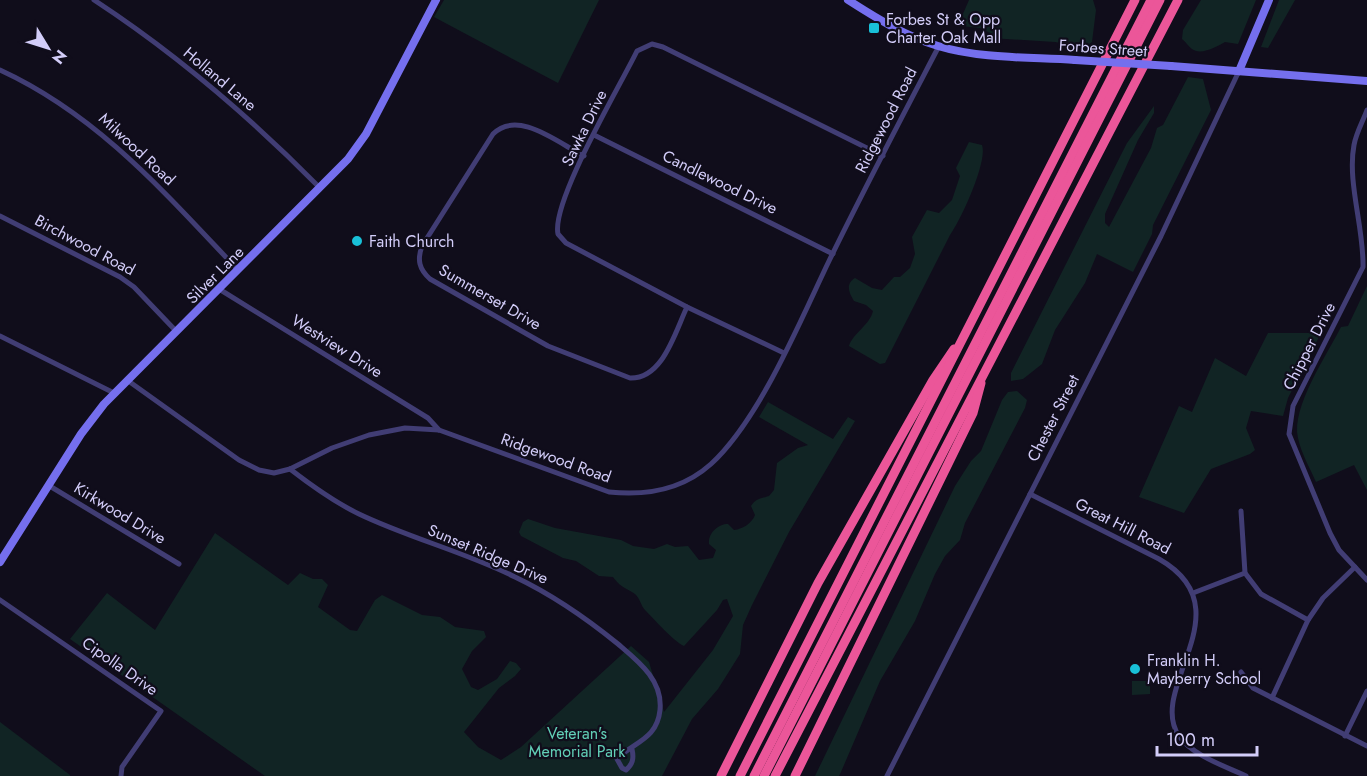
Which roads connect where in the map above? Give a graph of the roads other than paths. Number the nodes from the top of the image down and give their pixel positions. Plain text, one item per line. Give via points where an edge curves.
1 (94, 0) edge
2 (436, 0) edge
3 (848, 0) edge
4 (1135, 0) edge
5 (1152, 0) edge
6 (1160, 0) edge
7 (1178, 0) edge
8 (1269, 0) edge
9 (939, 46) junction
10 (0, 70) edge
11 (1239, 71) junction
12 (1367, 81) edge
13 (1367, 110) edge
14 (594, 135) junction
15 (584, 156) junction
16 (883, 156) junction
17 (320, 188) junction
18 (0, 216) edge
19 (833, 254) junction
20 (238, 270) junction
21 (219, 289) junction
22 (687, 307) junction
23 (176, 331) junction
24 (0, 336) edge
25 (966, 336) junction
26 (784, 353) junction
27 (982, 376) junction
28 (127, 380) junction
29 (973, 392) junction
30 (114, 393) junction
31 (439, 430) junction
32 (290, 469) junction
33 (48, 485) junction
34 (1030, 494) junction
35 (1241, 511) dead end
36 (0, 561) edge
37 (179, 564) dead end
38 (1355, 567) junction
39 (1245, 573) junction
40 (1367, 580) edge
41 (1193, 593) junction
42 (0, 600) edge
43 (846, 615) junction
44 (1308, 620) junction
45 (1241, 672) dead end
46 (1367, 691) edge
47 (1272, 698) junction
48 (1345, 736) junction
49 (1367, 746) edge
50 (632, 749) dead end
51 (1228, 767) junction
52 (122, 776) edge
53 (721, 776) edge
54 (740, 776) edge
55 (754, 776) edge
56 (764, 776) edge
57 (776, 776) edge
58 (795, 776) edge
59 (887, 776) edge
60 (1225, 776) edge
61 (1246, 776) edge

1 - 17 street, Holland Lane via 164,49 287,154
2 - 17 main road, Silver Lane via 366,134
3 - 9 main road, Forbes Street via 898,29
4 - 25 highway
5 - 55 highway
6 - 43 highway
7 - 27 highway
8 - 11 main road
9 - 11 main road, Forbes Street, bridge via 969,52
9 - 16 street, Ridgewood Road
10 - 20 street, Milwood Road via 37,87 87,120 153,180
11 - 12 main road, Forbes Street
11 - 34 street, Chester Street via 1161,236
13 - 38 street, Chipper Drive via 1354,144 1352,164 1363,267 1289,418 1295,452 1330,533
14 - 15 street, Sawka Drive
14 - 16 street, Sawka Drive via 637,51 652,44
14 - 19 street, Candlewood Drive
15 - 22 street, Sawka Drive via 559,213 558,234 566,243
15 - 22 street, Summerset Drive via 521,124 500,127 422,246 419,265 423,273 548,346 630,378 646,376 658,365
16 - 19 street, Ridgewood Road
17 - 20 main road, Silver Lane
18 - 23 street, Birchwood Road via 120,277
19 - 26 street, Ridgewood Road
20 - 21 main road, Silver Lane
21 - 23 main road, Silver Lane
21 - 31 street, Westview Drive via 428,418
22 - 26 street, Sawka Drive
23 - 28 main road, Silver Lane
24 - 30 street
25 - 53 highway via 935,376 827,567
25 - 54 highway
26 - 31 street, Ridgewood Road via 753,409 711,464 683,483 659,491 635,495 609,492
27 - 29 highway
27 - 58 highway via 973,413
28 - 30 main road, Silver Lane
28 - 32 street, Ridgewood Road via 239,460 274,473
29 - 43 highway via 936,450
29 - 57 highway
30 - 33 main road, Silver Lane via 93,417
31 - 32 street, Ridgewood Road via 405,428 369,435
32 - 50 street, Sunset Ridge Drive via 321,493 357,513 513,576 594,624 642,664 659,694 655,726
33 - 36 main road, Silver Lane
33 - 37 street, Kirkwood Drive
34 - 41 street, Great Hill Road via 1173,567
34 - 59 street, Chester Street
35 - 39 street
38 - 40 street, Chipper Drive
38 - 44 street via 1323,598
39 - 41 street
39 - 44 street via 1261,594
41 - 51 street via 1195,628 1175,700 1173,722 1186,744
42 - 52 street, Cipolla Drive via 161,711 122,767
43 - 56 highway
44 - 47 street
45 - 47 street via 1253,688
46 - 48 street
47 - 48 street
48 - 49 street
51 - 60 street
51 - 61 street

